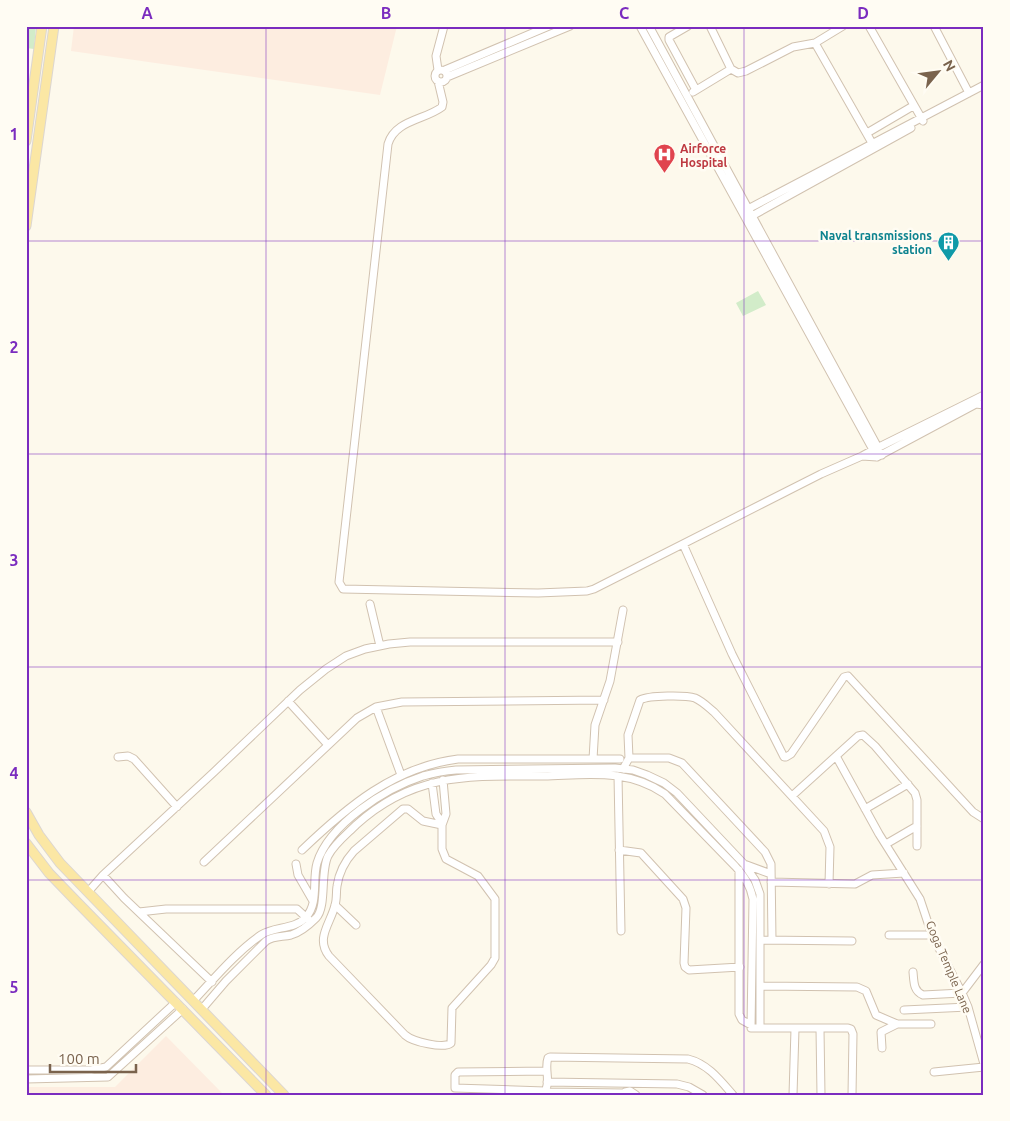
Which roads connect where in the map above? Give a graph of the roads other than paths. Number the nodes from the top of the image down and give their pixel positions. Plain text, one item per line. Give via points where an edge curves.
1 (42, 26) edge
2 (54, 26) edge
3 (444, 26) edge
4 (549, 26) edge
5 (570, 26) edge
6 (640, 26) edge
7 (649, 26) edge
8 (710, 26) edge
9 (843, 26) edge
10 (869, 26) edge
11 (934, 26) edge
12 (687, 27) edge
13 (815, 43) junction
14 (731, 69) junction
15 (443, 72) junction
16 (438, 81) junction
17 (984, 85) edge
18 (696, 90) junction
19 (969, 93) junction
20 (687, 95) junction
21 (680, 99) junction
22 (913, 106) junction
23 (921, 120) junction
24 (867, 133) junction
25 (26, 141) edge
26 (872, 143) junction
27 (27, 212) edge
28 (747, 214) junction
29 (26, 226) edge
30 (984, 395) edge
31 (984, 405) edge
32 (875, 448) junction
33 (862, 456) junction
34 (880, 456) junction
35 (683, 544) junction
36 (370, 604) dead end
37 (623, 610) dead end
38 (618, 642) junction
39 (380, 646) junction
40 (604, 700) junction
41 (288, 701) junction
42 (376, 707) junction
43 (328, 745) junction
44 (836, 756) junction
45 (118, 757) dead end
46 (629, 758) junction
47 (593, 759) junction
48 (620, 759) dead end
49 (623, 769) junction
50 (437, 772) junction
51 (593, 772) junction
52 (401, 775) junction
53 (618, 776) junction
54 (438, 781) junction
55 (908, 784) junction
56 (406, 787) junction
57 (792, 796) junction
58 (177, 807) junction
59 (865, 809) junction
60 (26, 812) edge
61 (984, 819) edge
62 (442, 824) junction
63 (917, 826) junction
64 (26, 842) edge
65 (886, 844) junction
66 (917, 846) dead end
67 (302, 850) dead end
68 (620, 850) junction
69 (204, 862) dead end
70 (60, 863) junction
71 (296, 864) dead end
72 (742, 867) junction
73 (49, 872) junction
74 (904, 873) junction
75 (103, 875) junction
76 (771, 878) junction
77 (829, 884) junction
78 (88, 892) junction
79 (313, 901) junction
80 (336, 905) junction
81 (139, 912) junction
82 (309, 920) junction
83 (356, 925) dead end
84 (621, 931) dead end
85 (889, 935) dead end
86 (932, 935) junction
87 (760, 940) junction
88 (772, 940) junction
89 (852, 941) dead end
90 (984, 964) edge
91 (740, 968) junction
92 (913, 972) dead end
93 (219, 974) junction
94 (226, 981) junction
95 (212, 982) junction
96 (760, 986) junction
97 (962, 994) junction
98 (193, 1001) junction
99 (179, 1006) junction
100 (968, 1007) junction
101 (202, 1009) junction
102 (904, 1010) dead end
103 (897, 1024) junction
104 (932, 1024) dead end
105 (751, 1026) junction
106 (760, 1028) junction
107 (795, 1029) junction
108 (820, 1029) junction
109 (882, 1048) dead end
110 (984, 1066) edge
111 (106, 1067) junction
112 (26, 1070) edge
113 (59, 1070) junction
114 (546, 1071) junction
115 (934, 1072) dead end
116 (112, 1074) junction
117 (59, 1078) junction
118 (26, 1079) edge
119 (547, 1082) junction
120 (545, 1090) junction
121 (623, 1094) edge
122 (266, 1095) edge
123 (284, 1095) edge
124 (636, 1095) edge
125 (702, 1095) edge
126 (733, 1095) edge
127 (793, 1095) edge
128 (822, 1095) edge
129 (852, 1095) edge

1 - 25 main road
2 - 27 main road
3 - 15 street via 436,56
4 - 15 street
5 - 15 street
6 - 21 street
7 - 20 street
8 - 14 street
9 - 13 street
10 - 22 street
11 - 19 street
12 - 18 street via 669,40
13 - 14 street via 794,47 746,71 738,73
13 - 24 street
14 - 18 street
15 - 16 street via 435,76
15 - 16 street via 444,81
16 - 35 street via 444,102 442,107 398,128 388,144 340,585 346,590 587,591
17 - 19 street
18 - 20 street
19 - 23 street
20 - 21 street
20 - 28 street
21 - 28 street
22 - 23 street
22 - 24 street
23 - 26 street
23 - 28 street
24 - 26 street
26 - 28 street
27 - 29 main road
28 - 32 street
30 - 32 street
31 - 34 street via 976,404
32 - 33 street
32 - 34 street
33 - 34 street
33 - 35 street
35 - 61 street via 732,654 784,757 791,754 844,677 848,676 973,812
36 - 39 street
37 - 38 street
38 - 39 street via 410,642
38 - 40 street
39 - 41 street via 346,656
40 - 42 street via 402,702
40 - 47 street via 595,725
41 - 43 street
41 - 58 street
42 - 43 street via 357,718
42 - 52 street
43 - 69 street
44 - 55 street via 863,735
44 - 57 street
44 - 59 street, Goga Temple Lane
45 - 58 street via 134,758
46 - 49 street
46 - 57 street via 628,735 640,700 647,697 689,697 714,712
46 - 76 street via 669,758 682,763 765,852 770,860
47 - 48 street
47 - 51 street
47 - 52 street via 458,759 438,762
49 - 51 street
49 - 72 street via 647,775 677,793
50 - 51 street
50 - 54 street
50 - 56 street
51 - 53 street
51 - 54 street via 479,776
52 - 56 street
52 - 67 street via 351,806
53 - 68 street
53 - 72 street via 653,785
54 - 56 street
54 - 62 street via 437,817
54 - 62 street via 446,818
55 - 59 street
55 - 63 street via 917,800
56 - 79 street via 371,803 328,842 315,868
56 - 82 street via 364,818 328,855 320,909 317,918
57 - 77 street via 828,839
58 - 75 street
59 - 65 street, Goga Temple Lane
60 - 70 main road via 38,835
62 - 80 street via 423,821 408,809 399,812 347,859 339,877
62 - 80 street via 442,849 446,858 478,876 493,894 496,907 495,958 452,1008 449,1045 410,1039 326,952 323,936
63 - 65 street
63 - 66 street
64 - 73 main road
65 - 74 street, Goga Temple Lane
68 - 84 street
68 - 91 street via 641,853 683,899 686,908 684,963 687,969
70 - 73 main road
70 - 78 main road
71 - 79 street via 298,875
72 - 76 street
72 - 87 street via 758,886
72 - 91 street
72 - 105 street via 753,899
73 - 99 main road
74 - 77 street via 872,875 856,884
74 - 86 street, Goga Temple Lane via 920,899
75 - 78 street
75 - 81 street
76 - 77 street
76 - 88 street
78 - 98 main road
79 - 82 street
80 - 83 street
81 - 82 street via 297,909
81 - 95 street
82 - 93 street via 261,935
82 - 94 street via 300,932 269,939
85 - 86 street
86 - 97 street, Goga Temple Lane
87 - 88 street
87 - 96 street
88 - 89 street
90 - 97 street
91 - 105 street via 739,1014
92 - 97 street via 914,986 922,996
93 - 94 street
93 - 95 street
94 - 101 street
95 - 98 street
96 - 103 street via 847,986 864,989 875,1014
96 - 106 street
97 - 100 street, Goga Temple Lane
98 - 101 main road
99 - 111 street
99 - 116 street
99 - 122 main road
100 - 102 street
100 - 110 street, Goga Temple Lane
101 - 123 main road
103 - 104 street
103 - 109 street via 881,1032
105 - 106 street
106 - 107 street
107 - 108 street
107 - 127 street
108 - 128 street
108 - 129 street via 848,1028 852,1031
110 - 115 street
111 - 113 street
111 - 116 street
112 - 113 street
113 - 117 street
114 - 119 street
114 - 120 street via 458,1072 455,1075 457,1089
114 - 126 street via 546,1060 550,1057 688,1059 715,1074
116 - 117 street via 104,1078
117 - 118 street
119 - 120 street
119 - 125 street via 677,1084
120 - 121 street
121 - 124 street via 630,1090

